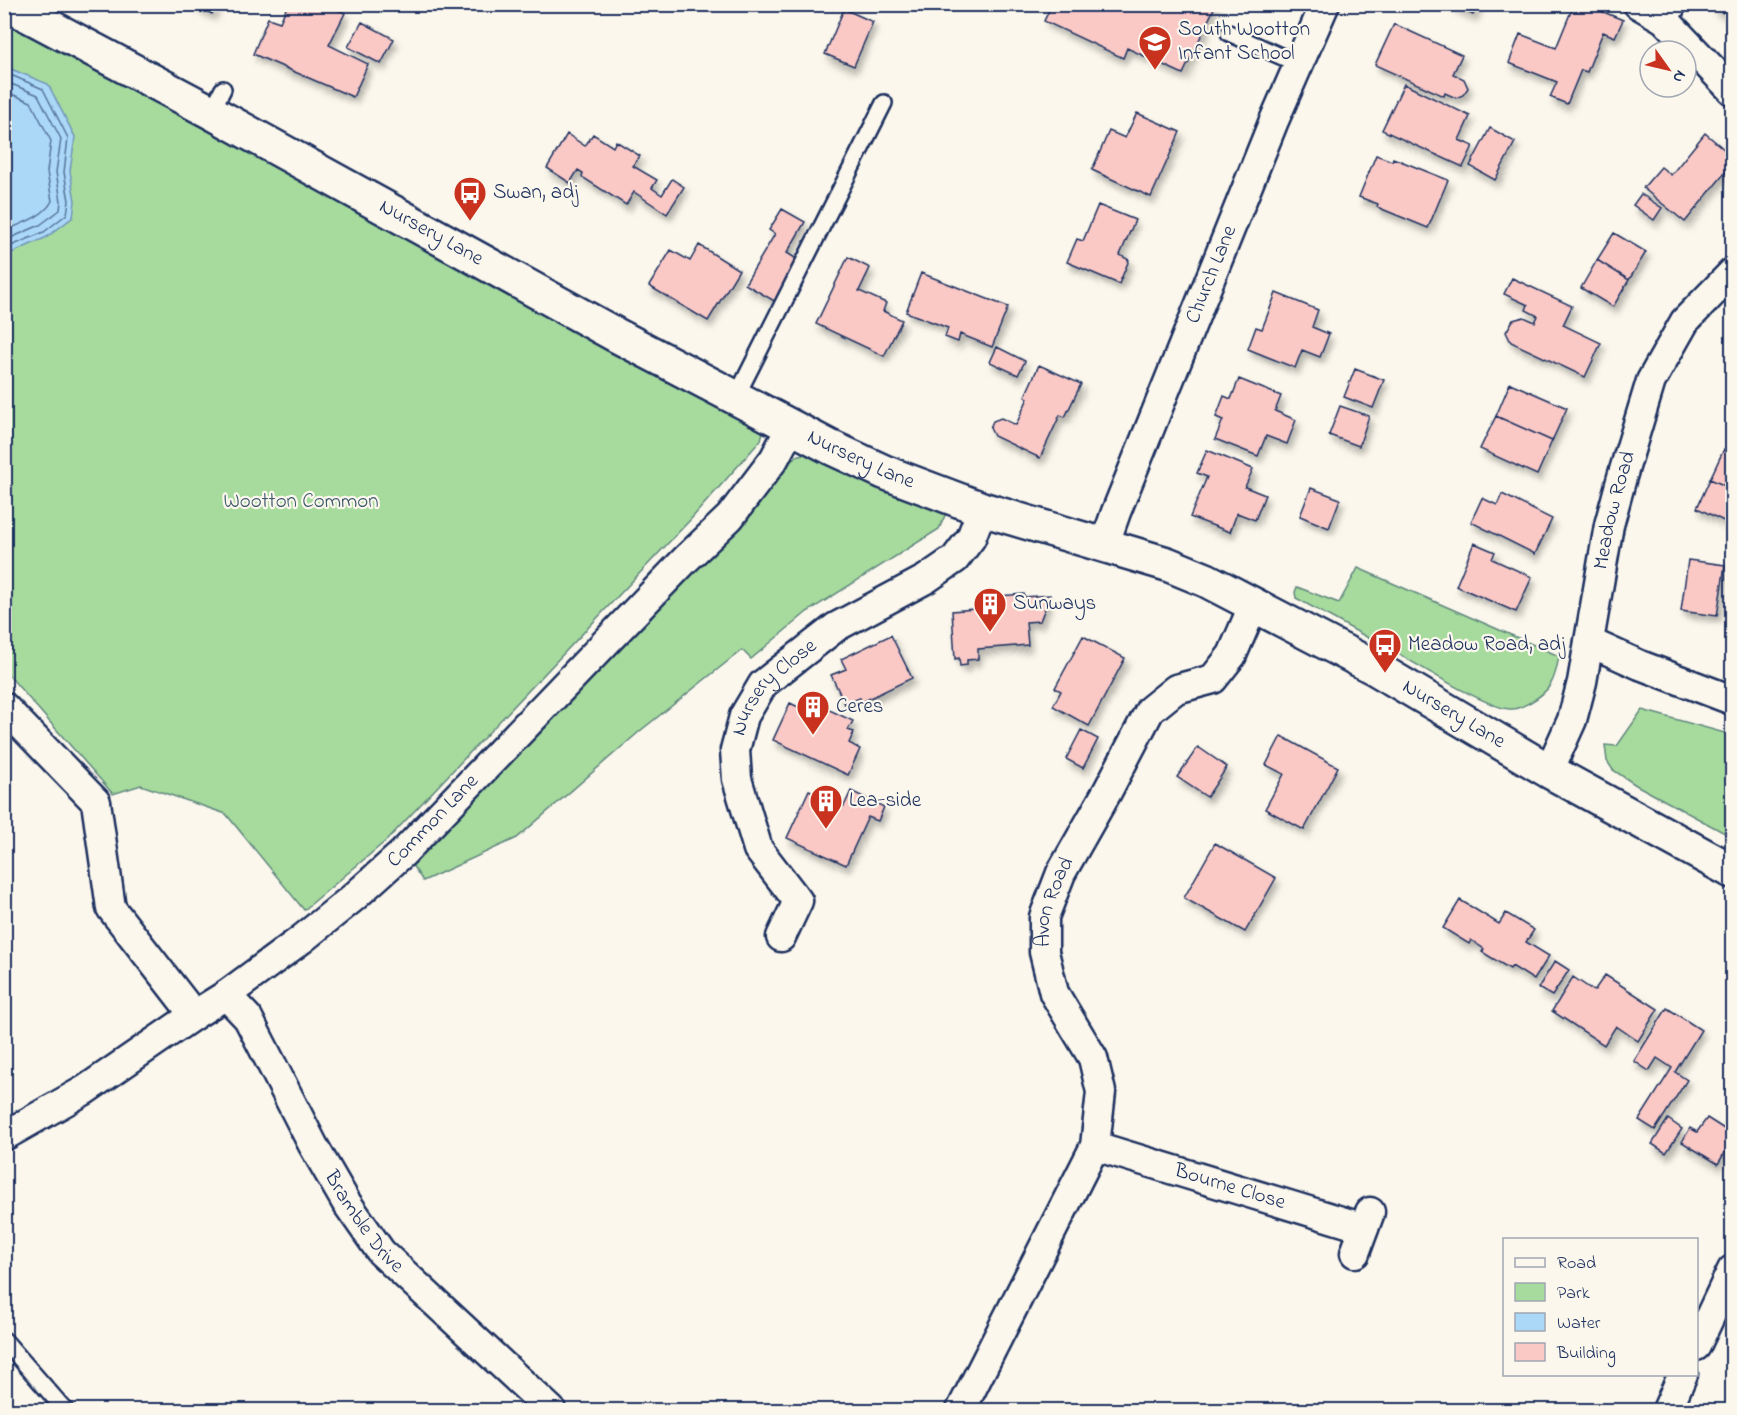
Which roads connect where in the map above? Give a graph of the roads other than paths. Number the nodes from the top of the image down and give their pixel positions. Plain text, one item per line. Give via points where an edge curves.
1 (7, 4) edge
2 (1325, 4) edge
3 (1638, 4) edge
4 (1668, 12) edge
5 (1229, 33) dead end
6 (1298, 64) junction
7 (1732, 90) edge
8 (884, 103) dead end
9 (1732, 273) edge
10 (736, 397) junction
11 (791, 427) junction
12 (982, 509) junction
13 (1104, 546) junction
14 (1254, 604) junction
15 (1589, 642) junction
16 (1732, 700) edge
17 (4, 707) edge
18 (1549, 771) junction
19 (1732, 872) edge
20 (781, 937) dead end
21 (226, 994) junction
22 (194, 1015) junction
23 (4, 1136) edge
24 (1095, 1146) junction
25 (1363, 1231) dead end
26 (1732, 1270) edge
27 (4, 1340) edge
28 (1698, 1342) edge
29 (1682, 1376) edge
30 (65, 1410) edge
31 (551, 1410) edge
32 (961, 1410) edge
33 (1667, 1410) edge

1 - 10 street, Nursery Lane via 217,100 616,335
2 - 6 street, Church Lane
3 - 4 street
4 - 7 street
5 - 6 lane
6 - 13 street, Church Lane
8 - 10 lane
9 - 15 street, Meadow Road via 1685,321 1651,381 1610,525
10 - 11 street, Nursery Lane
11 - 12 street, Nursery Lane via 884,472
11 - 21 street, Common Lane via 774,459 730,518 403,853 303,939
12 - 13 street, Nursery Lane
12 - 20 street, Nursery Close via 971,538 955,559 836,627 763,684 744,716 735,750 737,780 758,849 798,901
13 - 14 street, Nursery Lane via 1167,564
14 - 18 street, Nursery Lane via 1375,668
14 - 24 street, Avon Road via 1232,655 1214,679 1176,689 1150,710 1062,873 1044,917 1044,952 1054,993 1093,1058 1101,1092
15 - 16 street
15 - 18 street, Meadow Road via 1572,720
17 - 22 street via 96,802 111,908
18 - 19 street, Nursery Lane
21 - 22 street, Common Lane
21 - 31 street, Bramble Drive via 248,1018 313,1145 381,1252
22 - 23 street, Common Lane via 85,1090
24 - 25 street, Bourne Close
24 - 32 street, Avon Road
26 - 28 street
27 - 30 lane
29 - 33 street

